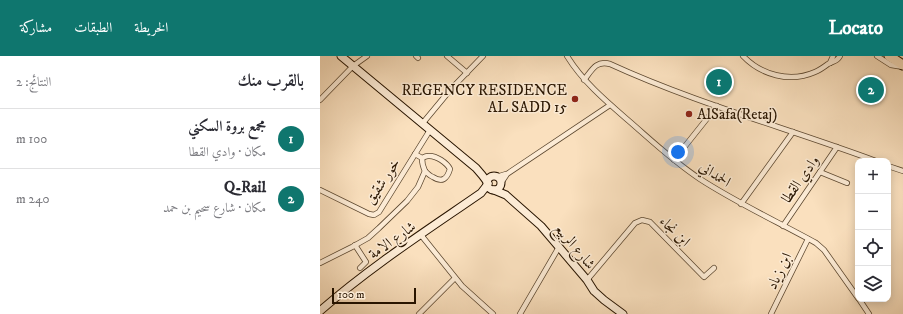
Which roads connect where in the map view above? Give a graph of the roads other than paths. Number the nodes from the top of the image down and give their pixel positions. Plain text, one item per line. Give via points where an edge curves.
1 (341, 56) edge
2 (367, 56) edge
3 (447, 56) edge
4 (483, 56) edge
5 (567, 56) edge
6 (743, 56) edge
7 (833, 56) edge
8 (840, 56) edge
9 (877, 56) edge
10 (889, 56) edge
11 (830, 63) junction
12 (353, 66) junction
13 (903, 66) edge
14 (467, 73) junction
15 (584, 80) junction
16 (320, 100) edge
17 (610, 104) junction
18 (717, 106) junction
19 (422, 124) junction
20 (430, 130) junction
21 (793, 132) junction
22 (837, 147) junction
23 (415, 154) junction
24 (422, 158) junction
25 (868, 158) edge
26 (674, 160) junction
27 (891, 167) edge
28 (425, 171) junction
29 (903, 171) edge
30 (820, 172) junction
31 (494, 183) junction
32 (847, 183) dead end
33 (320, 190) edge
34 (741, 204) junction
35 (783, 226) junction
36 (421, 234) junction
37 (808, 239) junction
38 (355, 245) junction
39 (559, 247) junction
40 (320, 262) edge
41 (360, 268) dead end
42 (714, 268) dead end
43 (455, 278) junction
44 (587, 280) junction
45 (855, 294) edge
46 (861, 302) edge
47 (320, 311) edge
48 (419, 314) edge
49 (493, 314) edge
50 (520, 314) edge
51 (623, 314) edge
52 (772, 314) edge
53 (869, 314) edge

1 - 12 street, شارع الربيع
2 - 12 street
3 - 14 street
4 - 14 street
5 - 15 street, الحمداني
6 - 11 street via 761,70 787,77 808,75
7 - 11 street
8 - 11 street via 837,61
9 - 13 street via 891,65
10 - 13 highway
12 - 16 street
12 - 19 street, شارع الربيع
14 - 19 street
15 - 17 street, الحمداني
15 - 18 street, وادي القطا via 599,63 605,62
17 - 26 street, الحمداني
17 - 31 street
18 - 21 street, وادي القطا
18 - 26 street
19 - 20 street, شارع الربيع
20 - 23 street, خور شقيق
20 - 31 street, شارع الربيع
21 - 22 street, وادي القطا
21 - 34 street
22 - 25 street, وادي القطا
22 - 30 street, وادي القطا
23 - 24 street
23 - 33 street, خور شقيق via 374,215
24 - 28 street
24 - 28 street via 434,156 447,164 450,170 443,180 434,178
26 - 34 street, الحمداني
27 - 29 street
28 - 38 street via 418,187 407,201 368,238
30 - 32 street
30 - 35 street, وادي القطا
31 - 36 street, شارع الامة
31 - 39 street, شارع الربيع via 541,226
34 - 35 street, الحمداني
35 - 37 street, الحمداني
36 - 43 street
36 - 47 street, شارع الامة via 382,261
37 - 45 street, الحمداني via 824,250
37 - 52 street, ابن زياد
38 - 40 street
38 - 41 street via 366,262
39 - 44 street, شارع الربيع
39 - 50 street
42 - 44 street, ابن نجاء via 704,277 650,222 642,220 635,223
43 - 48 street
43 - 49 street
44 - 51 street, شارع الربيع via 594,291
46 - 53 street, الحمداني

